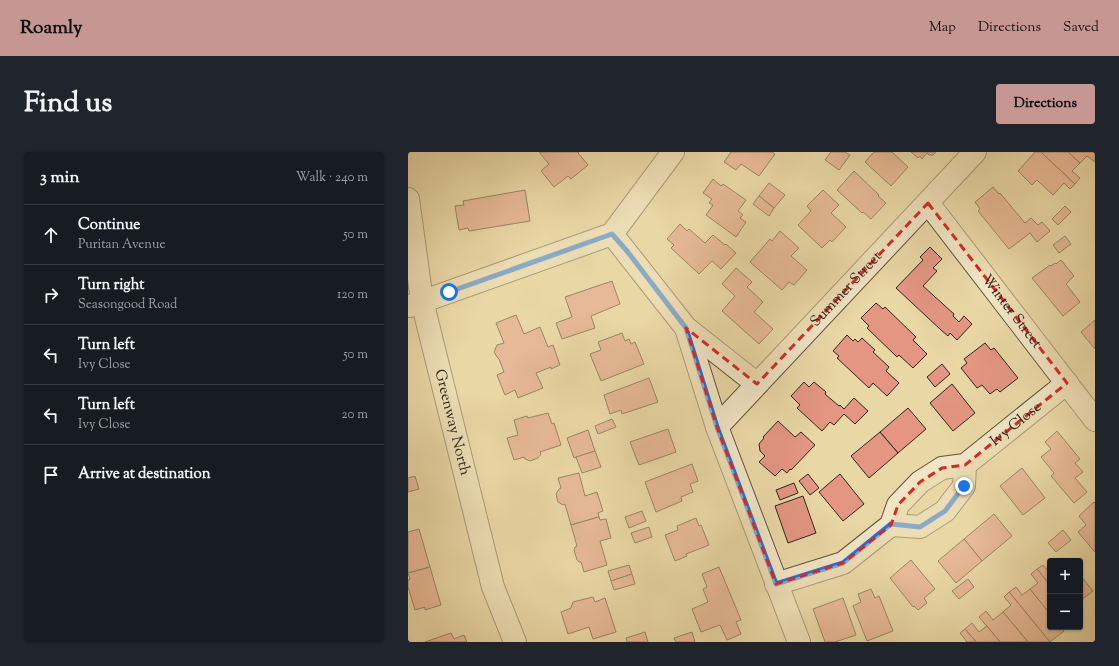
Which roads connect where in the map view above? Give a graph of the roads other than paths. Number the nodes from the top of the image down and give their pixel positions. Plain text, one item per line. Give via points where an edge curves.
1 (673, 152) edge
2 (975, 152) edge
3 (408, 199) edge
4 (928, 203) junction
5 (612, 234) junction
6 (415, 304) edge
7 (686, 328) junction
8 (1067, 383) junction
9 (757, 384) junction
10 (1095, 420) edge
11 (717, 427) junction
12 (964, 465) junction
13 (891, 524) junction
14 (776, 584) junction
15 (515, 642) edge
16 (799, 642) edge

1 - 5 street
2 - 4 street, Summer Street
3 - 6 street, Greenway North
4 - 8 street, Winter Street
4 - 9 street, Summer Street
5 - 6 street
5 - 7 street
6 - 15 street, Greenway North via 493,587
7 - 9 street
7 - 11 street
8 - 10 street, Winter Street
8 - 12 street, Ivy Close
9 - 11 street, Summer Street
11 - 14 street
12 - 13 street via 942,468 920,482 898,505
12 - 13 street via 964,486 945,511 920,527
13 - 14 street via 843,563
14 - 16 street

